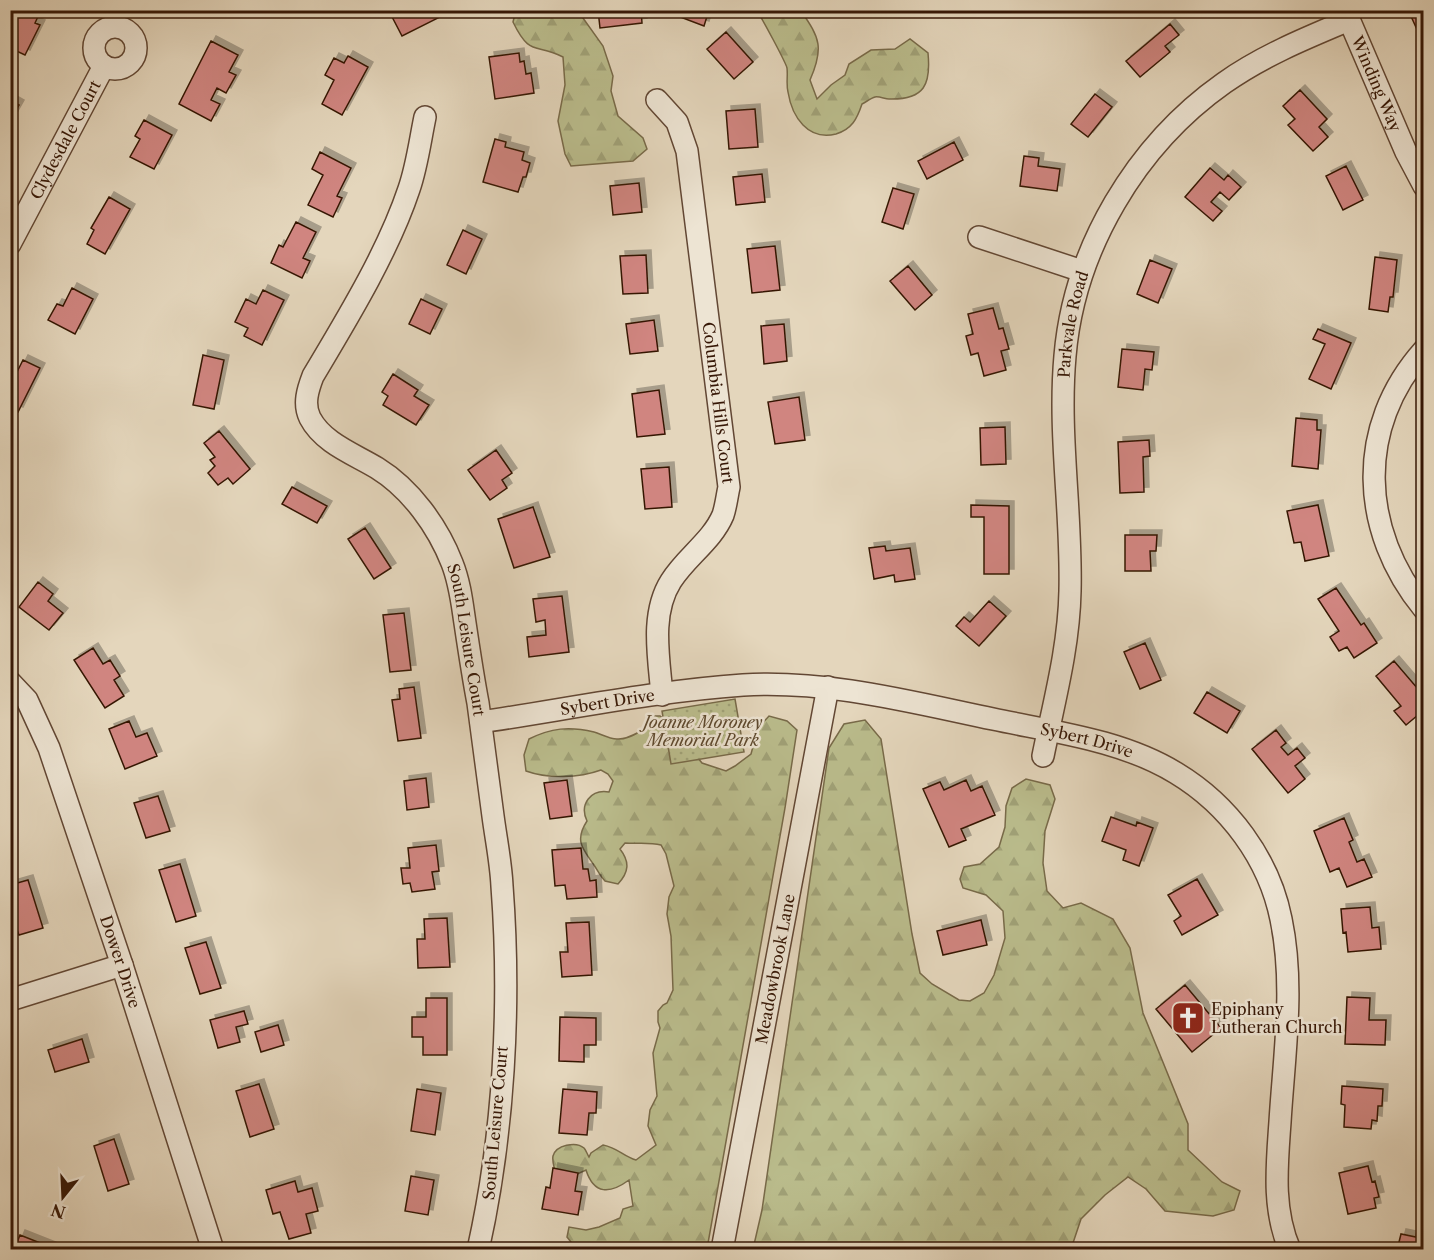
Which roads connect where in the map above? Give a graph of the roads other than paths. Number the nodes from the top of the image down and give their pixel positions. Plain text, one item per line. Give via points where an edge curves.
1 (1347, 15) edge
2 (104, 66) dead end
3 (657, 100) dead end
4 (425, 117) dead end
5 (1424, 186) edge
6 (979, 237) dead end
7 (10, 244) edge
8 (1082, 271) junction
9 (1424, 350) edge
10 (1424, 609) edge
11 (10, 682) edge
12 (828, 687) junction
13 (662, 695) junction
14 (481, 722) junction
15 (1048, 731) junction
16 (1043, 756) dead end
17 (122, 965) junction
18 (10, 1000) edge
19 (213, 1250) edge
20 (478, 1250) edge
21 (722, 1250) edge
22 (1290, 1250) edge

1 - 5 street, Winding Way
1 - 8 street, Parkvale Road via 1256,63 1187,114 1128,183 1101,226
2 - 7 street, Clydesdale Court
3 - 13 street, Columbia Hills Court via 677,122 687,151 729,487 723,514 670,581 661,607 657,638
4 - 14 street, South Leisure Court via 400,215 312,376 306,405 309,417 322,434 380,469 406,491 442,541 460,589
6 - 8 street
8 - 15 street, Parkvale Road via 1070,317 1063,393 1070,540 1068,630
9 - 10 street via 1387,406 1374,456 1377,510 1384,538 1395,567
11 - 17 street, Dower Drive via 27,700 49,748
12 - 13 street, Sybert Drive via 743,686
12 - 15 street, Sybert Drive
12 - 21 street, Meadowbrook Lane
13 - 14 street, Sybert Drive
14 - 20 street, South Leisure Court via 502,885 505,995 499,1120
15 - 16 street, Parkvale Road
15 - 22 street, Sybert Drive via 1112,746 1176,773 1205,793 1232,821 1266,870 1282,921 1288,963 1276,1168 1280,1217
17 - 18 street
17 - 19 street, Dower Drive

